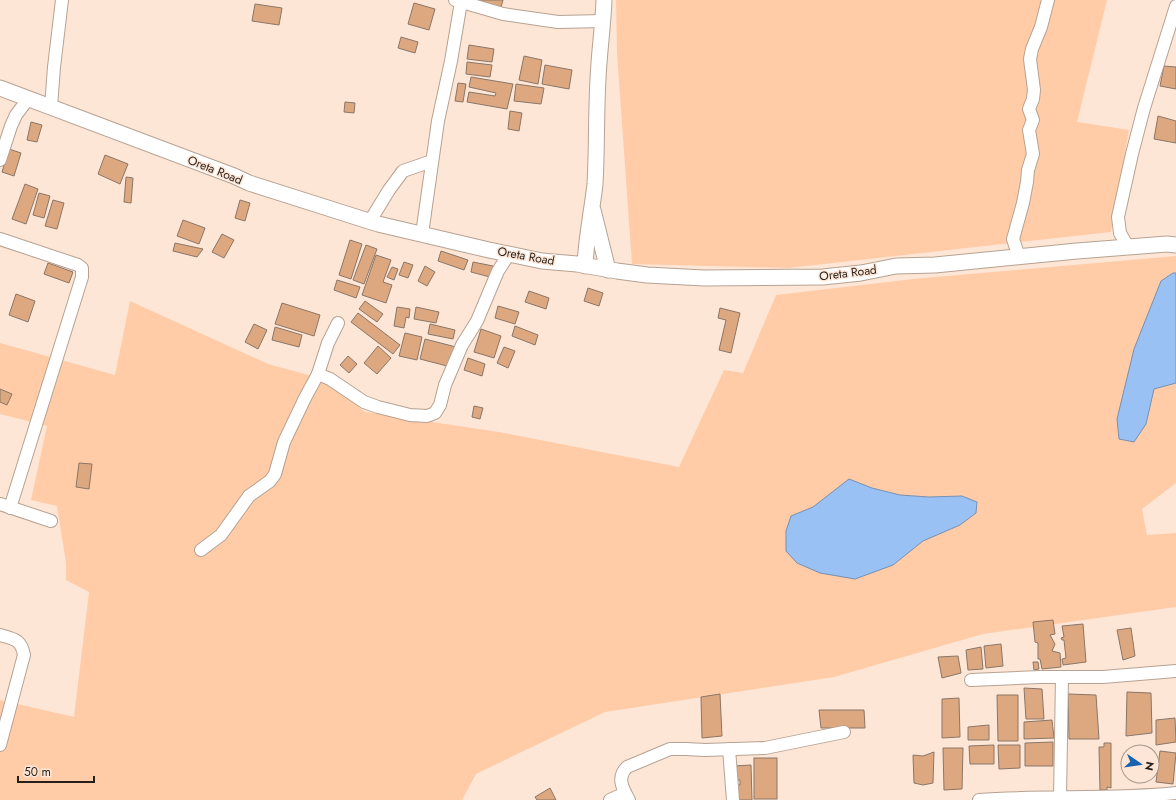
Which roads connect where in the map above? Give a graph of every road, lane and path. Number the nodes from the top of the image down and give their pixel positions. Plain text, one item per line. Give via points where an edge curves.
1 (62, 0) edge
2 (604, 0) edge
3 (1048, 0) edge
4 (458, 1) edge
5 (1176, 6) edge
6 (603, 21) junction
7 (0, 88) edge
8 (28, 98) junction
9 (51, 107) junction
10 (0, 160) edge
11 (432, 161) junction
12 (592, 207) junction
13 (370, 221) junction
14 (422, 234) junction
15 (0, 239) edge
16 (1176, 245) edge
17 (1128, 247) junction
18 (509, 254) junction
19 (1019, 257) junction
20 (585, 266) junction
21 (608, 270) junction
22 (338, 323) dead end
23 (318, 374) junction
24 (5, 506) edge
25 (51, 521) dead end
26 (201, 550) dead end
27 (0, 635) edge
28 (1176, 671) edge
29 (1062, 677) junction
30 (971, 680) dead end
31 (844, 732) dead end
32 (0, 745) edge
33 (729, 749) junction
34 (1176, 793) edge
35 (627, 796) edge
36 (1060, 798) junction
37 (1148, 798) edge
38 (1020, 799) edge
39 (1034, 799) edge
40 (610, 800) edge
41 (733, 800) edge
42 (979, 800) edge

1 - 9 street
2 - 6 street
3 - 19 street via 1030,59 1034,99 1029,109 1033,120 1029,130 1033,154 1013,239
4 - 6 street via 503,14 558,22
4 - 11 street via 451,62
5 - 17 street via 1138,131 1118,217 1120,233
6 - 12 street
7 - 8 street, Oreta Road
8 - 9 street, Oreta Road
8 - 10 street via 11,126
9 - 13 street, Oreta Road via 249,183
11 - 13 street via 402,171
11 - 14 street
12 - 20 street via 587,232
12 - 21 street
13 - 14 street, Oreta Road
14 - 18 street, Oreta Road
15 - 24 street via 82,268 82,277
16 - 17 street, Oreta Road
17 - 19 street, Oreta Road
18 - 20 street, Oreta Road
18 - 23 street via 498,271 477,321 462,345 435,413 427,416 410,415 378,407 364,402
19 - 21 street, Oreta Road via 896,266 824,277 704,278
20 - 21 street, Oreta Road
22 - 23 street via 328,343
23 - 26 street via 284,442 275,474 270,481 249,496 221,535
24 - 25 street
27 - 32 street via 19,642 24,655
28 - 29 street via 1103,677
29 - 30 street
29 - 36 street
31 - 33 street via 765,748
33 - 35 street via 670,749 627,767 621,775 621,784
33 - 41 street
34 - 37 street
35 - 40 street
36 - 37 street
36 - 39 street
38 - 39 street
38 - 42 street

